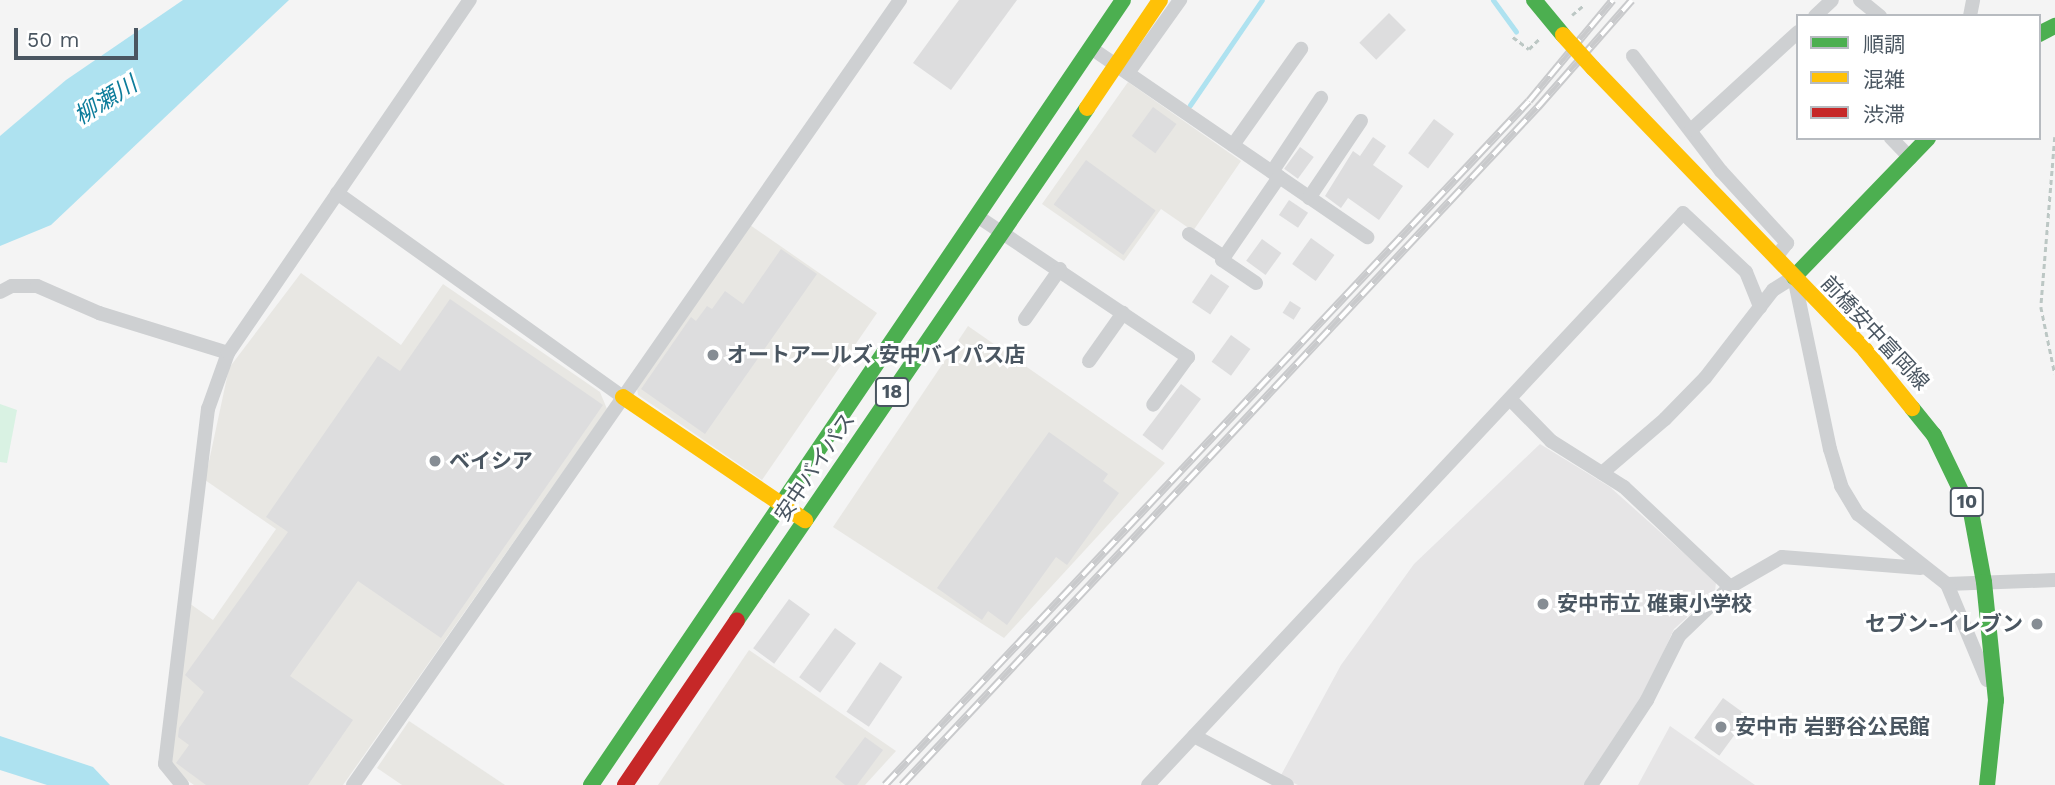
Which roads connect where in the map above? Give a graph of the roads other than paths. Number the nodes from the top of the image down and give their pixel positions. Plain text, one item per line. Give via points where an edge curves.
1 (470, 0) edge
2 (900, 0) edge
3 (1123, 0) edge
4 (1160, 0) edge
5 (1180, 0) edge
6 (1534, 0) edge
7 (1832, 0) edge
8 (1860, 0) edge
9 (1817, 14) edge
10 (1878, 14) edge
11 (1796, 38) edge
12 (1091, 48) junction
13 (1301, 49) dead end
14 (1633, 56) dead end
15 (1122, 69) junction
16 (1321, 98) dead end
17 (1361, 121) dead end
18 (1691, 130) junction
19 (1893, 140) edge
20 (1926, 140) edge
21 (1233, 145) junction
22 (1910, 158) junction
23 (1275, 174) junction
24 (337, 192) junction
25 (1309, 198) junction
26 (977, 216) junction
27 (1001, 232) junction
28 (1189, 234) dead end
29 (1367, 237) dead end
30 (1224, 257) junction
31 (1776, 257) junction
32 (1059, 269) junction
33 (1794, 276) junction
34 (1256, 283) dead end
35 (0, 292) edge
36 (1760, 307) junction
37 (1122, 313) junction
38 (1025, 319) dead end
39 (228, 353) junction
40 (1089, 361) dead end
41 (623, 397) junction
42 (1510, 399) junction
43 (1153, 405) dead end
44 (1602, 473) junction
45 (781, 505) junction
46 (805, 520) junction
47 (1922, 568) junction
48 (2055, 580) edge
49 (1984, 582) junction
50 (1947, 584) junction
51 (1730, 587) junction
52 (1996, 700) junction
53 (1194, 736) junction
54 (182, 785) edge
55 (353, 785) edge
56 (591, 785) edge
57 (625, 785) edge
58 (1148, 785) edge
59 (1287, 785) edge
60 (1591, 785) edge
61 (1987, 785) edge

1 - 24 street
2 - 41 street
3 - 12 main road, 安中バイパス / 18
4 - 15 main road, 安中バイパス / 18
5 - 15 street
6 - 31 main road, 前橋安中富岡線 / 10, bridge via 1593,68
7 - 9 street
8 - 10 street
11 - 18 street
12 - 15 street
12 - 26 main road, 安中バイパス / 18
13 - 21 street
14 - 18 street
15 - 21 street
15 - 27 main road, 安中バイパス / 18
16 - 23 street
17 - 25 street
18 - 31 street via 1721,172 1787,243
19 - 22 street
20 - 22 main road
21 - 23 street
22 - 33 main road
23 - 25 street
23 - 30 street
24 - 39 street
24 - 41 street
25 - 29 street
26 - 27 street
26 - 45 main road, 安中バイパス / 18
27 - 32 street
27 - 46 main road, 安中バイパス / 18
28 - 30 street
30 - 34 street
31 - 33 main road, 前橋安中富岡線 / 10
32 - 37 street
32 - 38 street
33 - 36 street via 1773,290
33 - 47 street via 1797,308 1841,486 1858,514
33 - 49 main road, 前橋安中富岡線 / 10 via 1865,350 1934,435 1971,512
35 - 39 street via 12,286 37,286 99,313
36 - 42 street via 1746,272 1683,213
36 - 44 street via 1705,378
37 - 40 street
37 - 43 street via 1188,357
39 - 54 street via 208,409 165,764
41 - 45 main road
41 - 55 street
42 - 44 street via 1551,441
42 - 53 street
44 - 51 street
45 - 46 main road
45 - 56 main road, 安中バイパス / 18
46 - 57 main road, 安中バイパス / 18
47 - 50 street
47 - 51 street via 1782,557
48 - 49 street
49 - 50 street
49 - 52 main road, 前橋安中富岡線 / 10
50 - 52 street
51 - 60 street via 1679,636 1647,701
52 - 61 main road, 前橋安中富岡線 / 10
53 - 58 street
53 - 59 street

